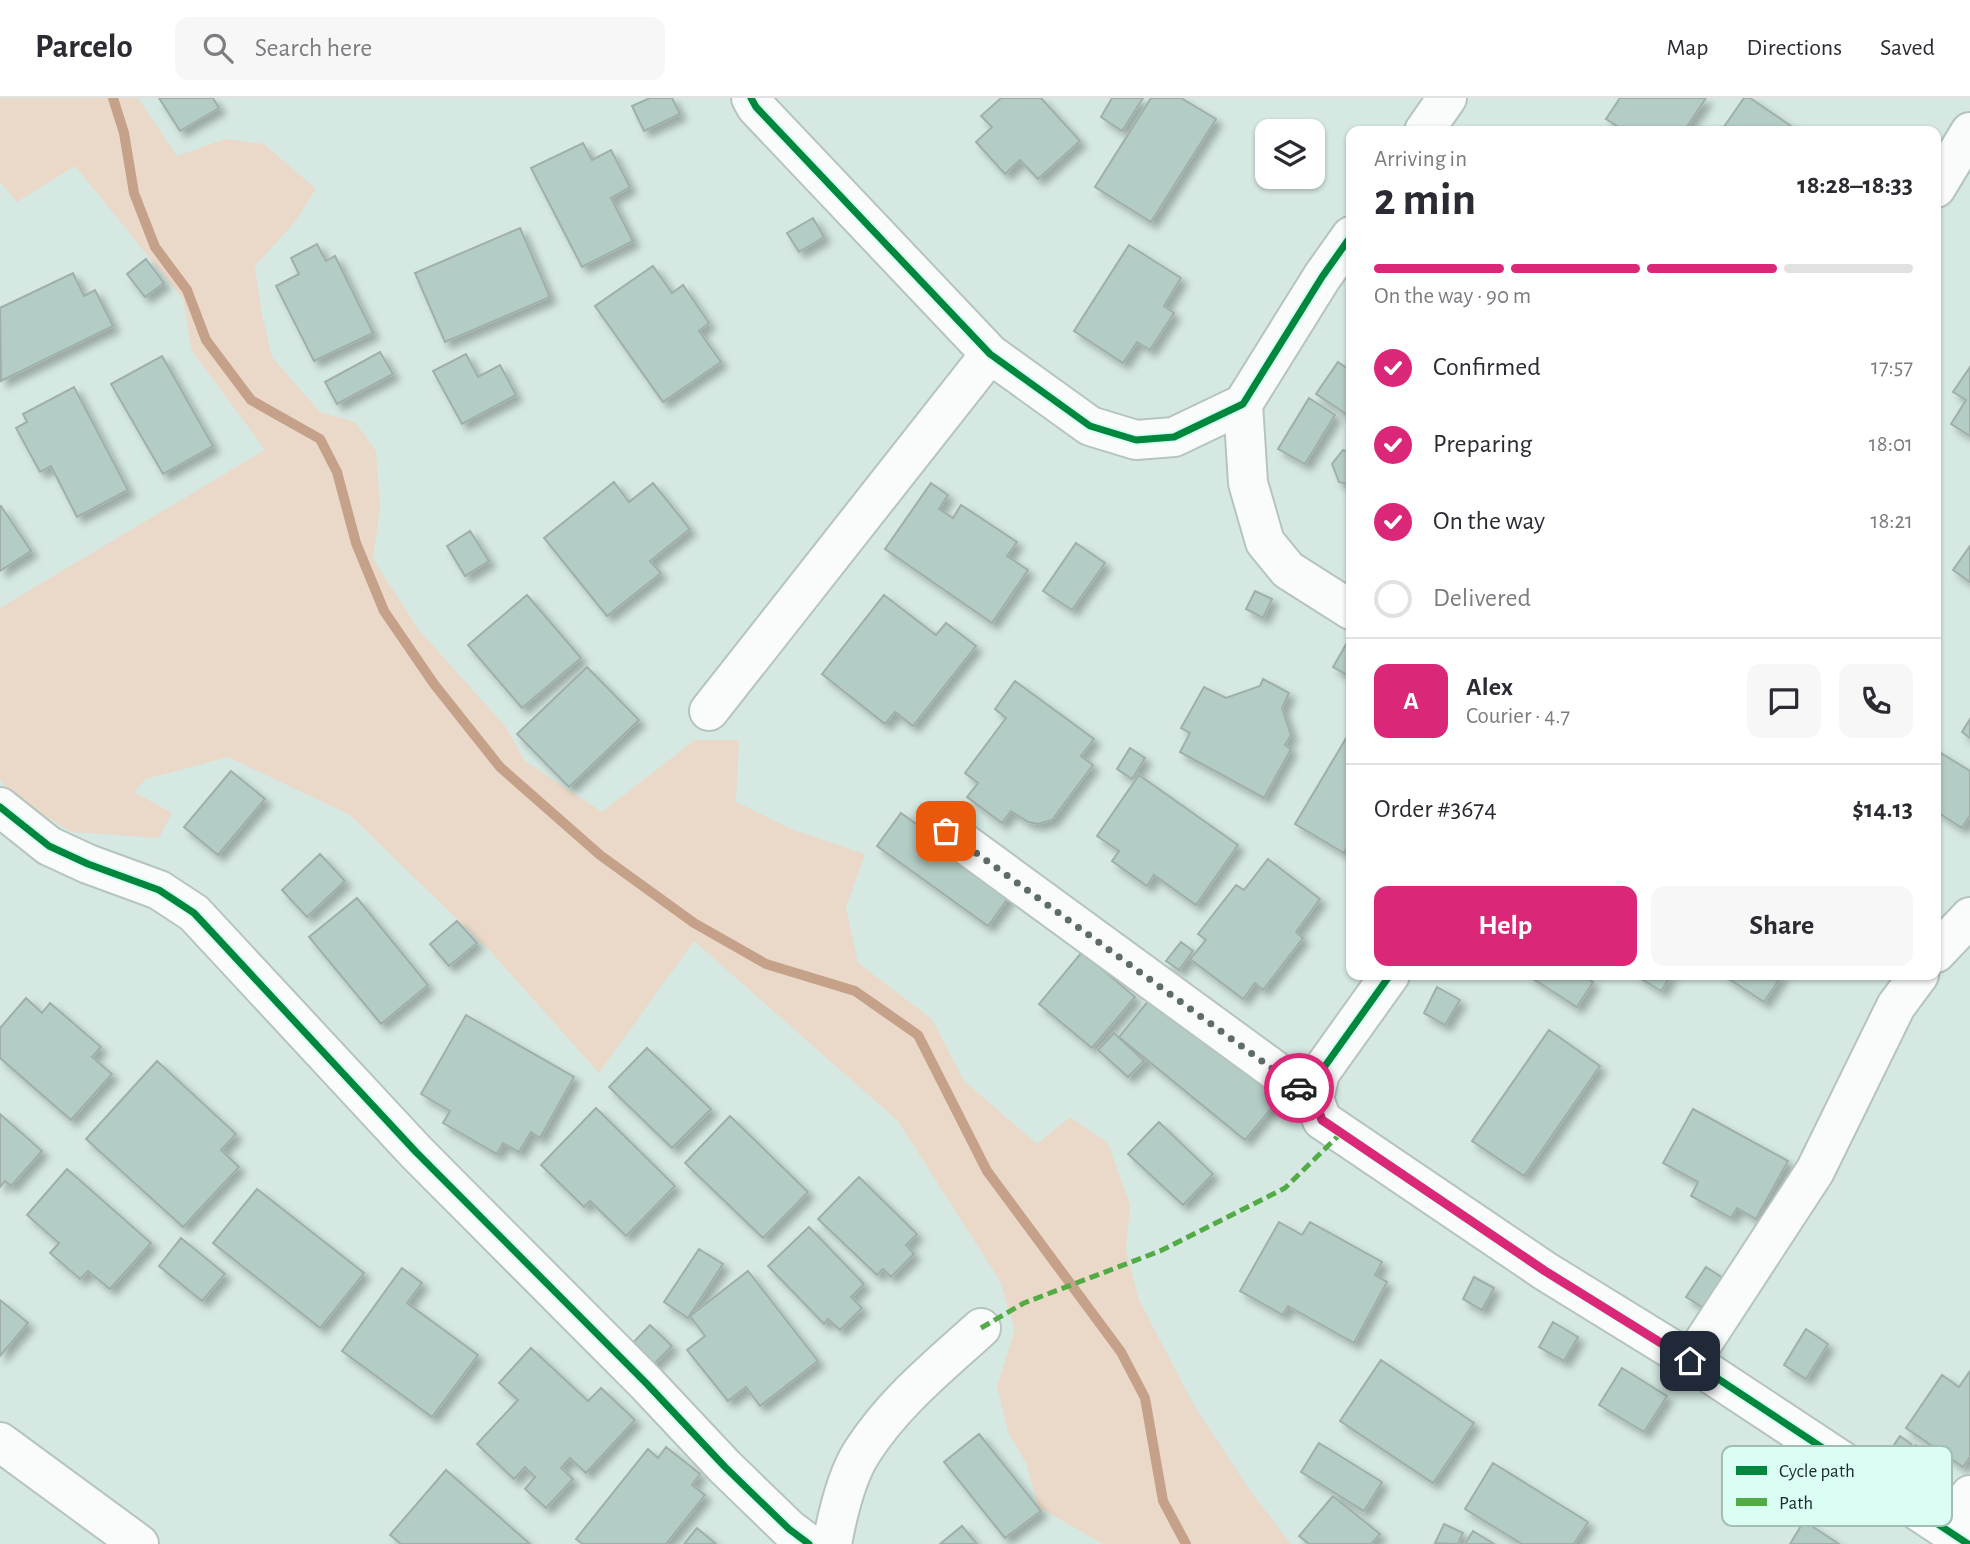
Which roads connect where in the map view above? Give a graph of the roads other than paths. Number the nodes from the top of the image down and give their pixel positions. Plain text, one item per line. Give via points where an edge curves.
1 (751, 98) edge
2 (1447, 98) edge
3 (1427, 126) edge
4 (1970, 132) edge
5 (1941, 180) edge
6 (1346, 243) edge
7 (990, 354) junction
8 (1243, 404) junction
9 (1346, 607) edge
10 (709, 711) dead end
11 (0, 807) edge
12 (946, 831) dead end
13 (1970, 917) edge
14 (1941, 948) edge
15 (1386, 980) edge
16 (1915, 980) edge
17 (1314, 1099) junction
18 (981, 1328) dead end
19 (1690, 1361) junction
20 (0, 1442) edge
21 (1819, 1446) edge
22 (1970, 1496) edge
23 (1940, 1526) edge
24 (1957, 1537) edge
25 (139, 1544) edge
26 (809, 1544) edge
27 (832, 1544) edge

1 - 7 street
2 - 3 street
4 - 5 street
6 - 8 street
7 - 8 street via 1090,426 1136,440 1174,437
7 - 10 street
8 - 9 street via 1248,483 1265,542 1288,570
11 - 26 street via 49,846 159,890 194,913 416,1152 725,1466
12 - 17 street
13 - 14 street
15 - 17 street via 1320,1073
16 - 19 street via 1896,1006 1815,1171
17 - 19 street via 1322,1120 1545,1271
18 - 27 street via 904,1398 860,1453 838,1511
19 - 21 street
20 - 25 street
22 - 24 street
23 - 24 street

